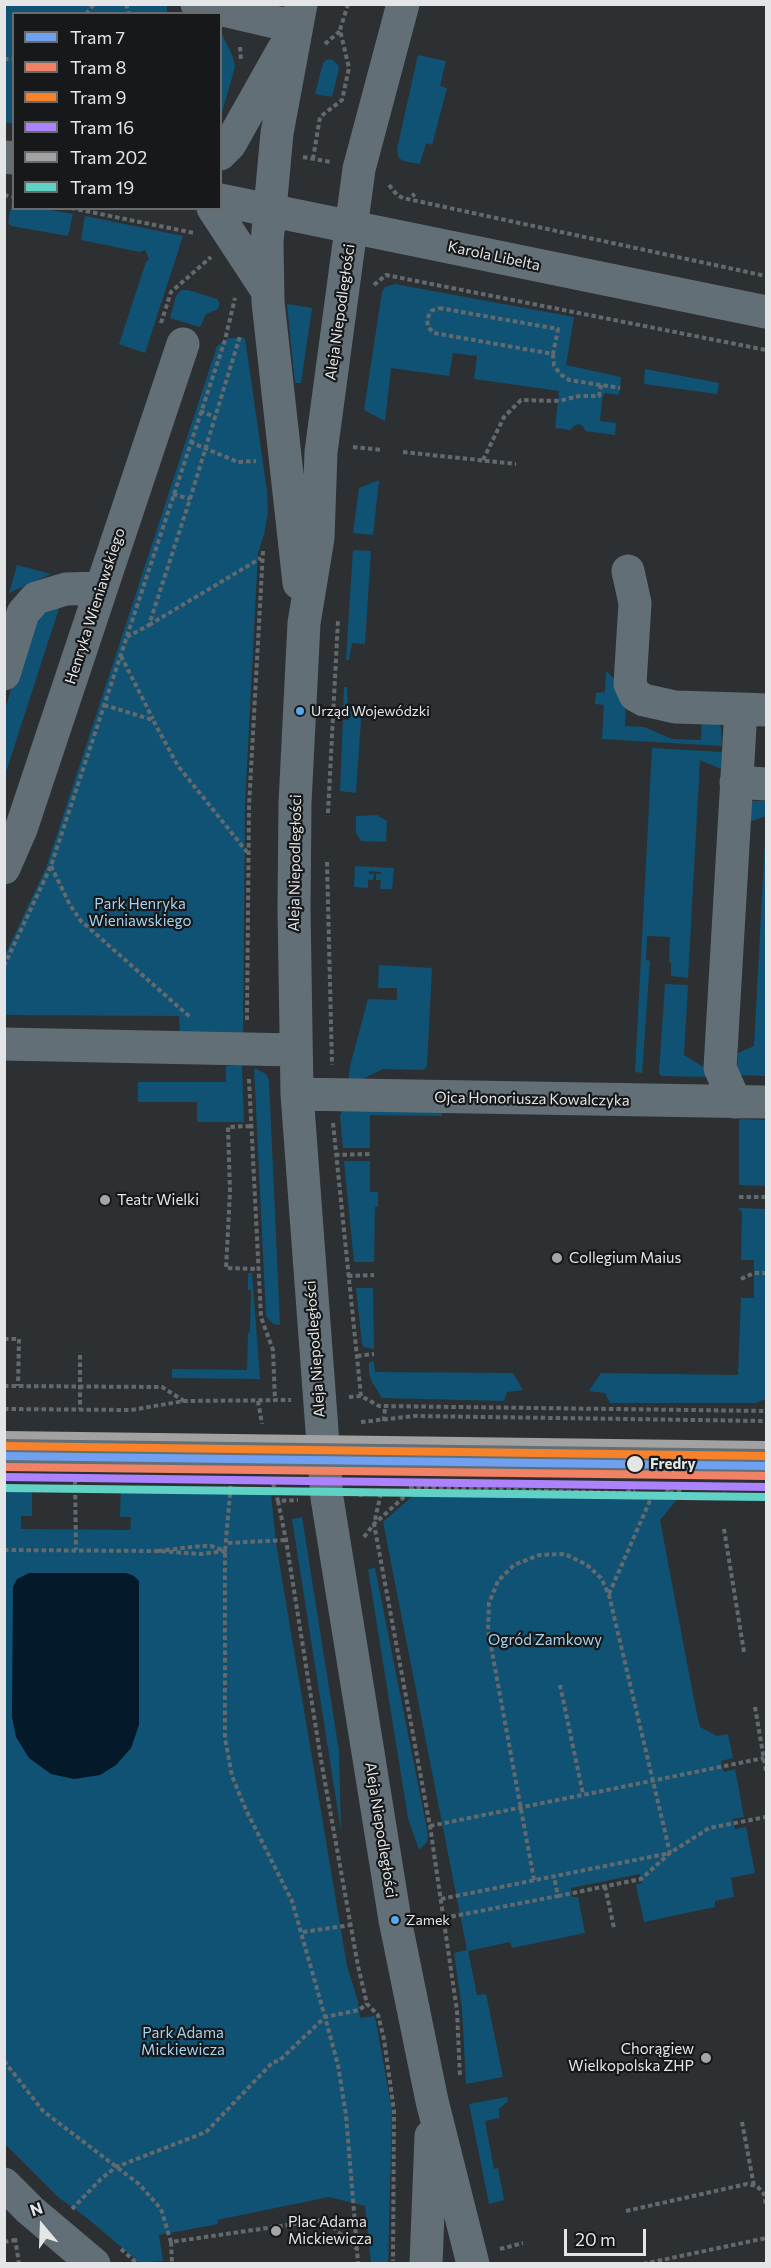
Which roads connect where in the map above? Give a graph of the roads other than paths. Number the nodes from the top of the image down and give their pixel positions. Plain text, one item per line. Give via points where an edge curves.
1 (197, 4) edge
2 (402, 4) edge
3 (299, 16) edge
4 (222, 152) edge
5 (222, 200) edge
6 (269, 209) junction
7 (214, 210) edge
8 (352, 226) junction
9 (254, 296) junction
10 (766, 312) edge
11 (183, 344) dead end
12 (628, 571) dead end
13 (100, 588) junction
14 (304, 624) junction
15 (4, 674) edge
16 (754, 710) edge
17 (751, 783) edge
18 (13, 823) edge
19 (4, 868) edge
20 (4, 1044) edge
21 (296, 1050) junction
22 (297, 1094) junction
23 (751, 1102) edge
24 (4, 1449) edge
25 (324, 1453) junction
26 (766, 1460) edge
27 (432, 2101) junction
28 (4, 2184) edge
29 (483, 2257) edge
30 (94, 2264) edge
31 (426, 2264) edge

1 - 3 street
2 - 8 street, Aleja Niepodległości via 359,169
3 - 4 street via 230,144
3 - 6 street, Aleja Niepodległości via 277,133
5 - 6 street, Karola Libelta
6 - 8 street, Karola Libelta
6 - 9 street, Aleja Niepodległości
7 - 9 street
8 - 10 street, Karola Libelta
8 - 14 street, Aleja Niepodległości via 321,452 318,538
9 - 14 street, Aleja Niepodległości
11 - 13 street, Henryka Wieniawskiego
12 - 16 street via 635,603 630,684 635,695 675,706
13 - 15 street via 66,589 36,598 23,613
13 - 18 street, Henryka Wieniawskiego
14 - 21 street, Aleja Niepodległości via 294,908
16 - 17 street
17 - 23 street via 720,1068
18 - 19 street, Henryka Wieniawskiego
20 - 21 street
21 - 22 street, Aleja Niepodległości
22 - 23 street, Ojca Honoriusza Kowalczyka
22 - 25 street, Aleja Niepodległości
24 - 25 street
25 - 26 street
25 - 27 street, Aleja Niepodległości via 327,1498 395,1920
27 - 29 street, Aleja Niepodległości
27 - 31 street, Aleja Niepodległości
28 - 30 street

